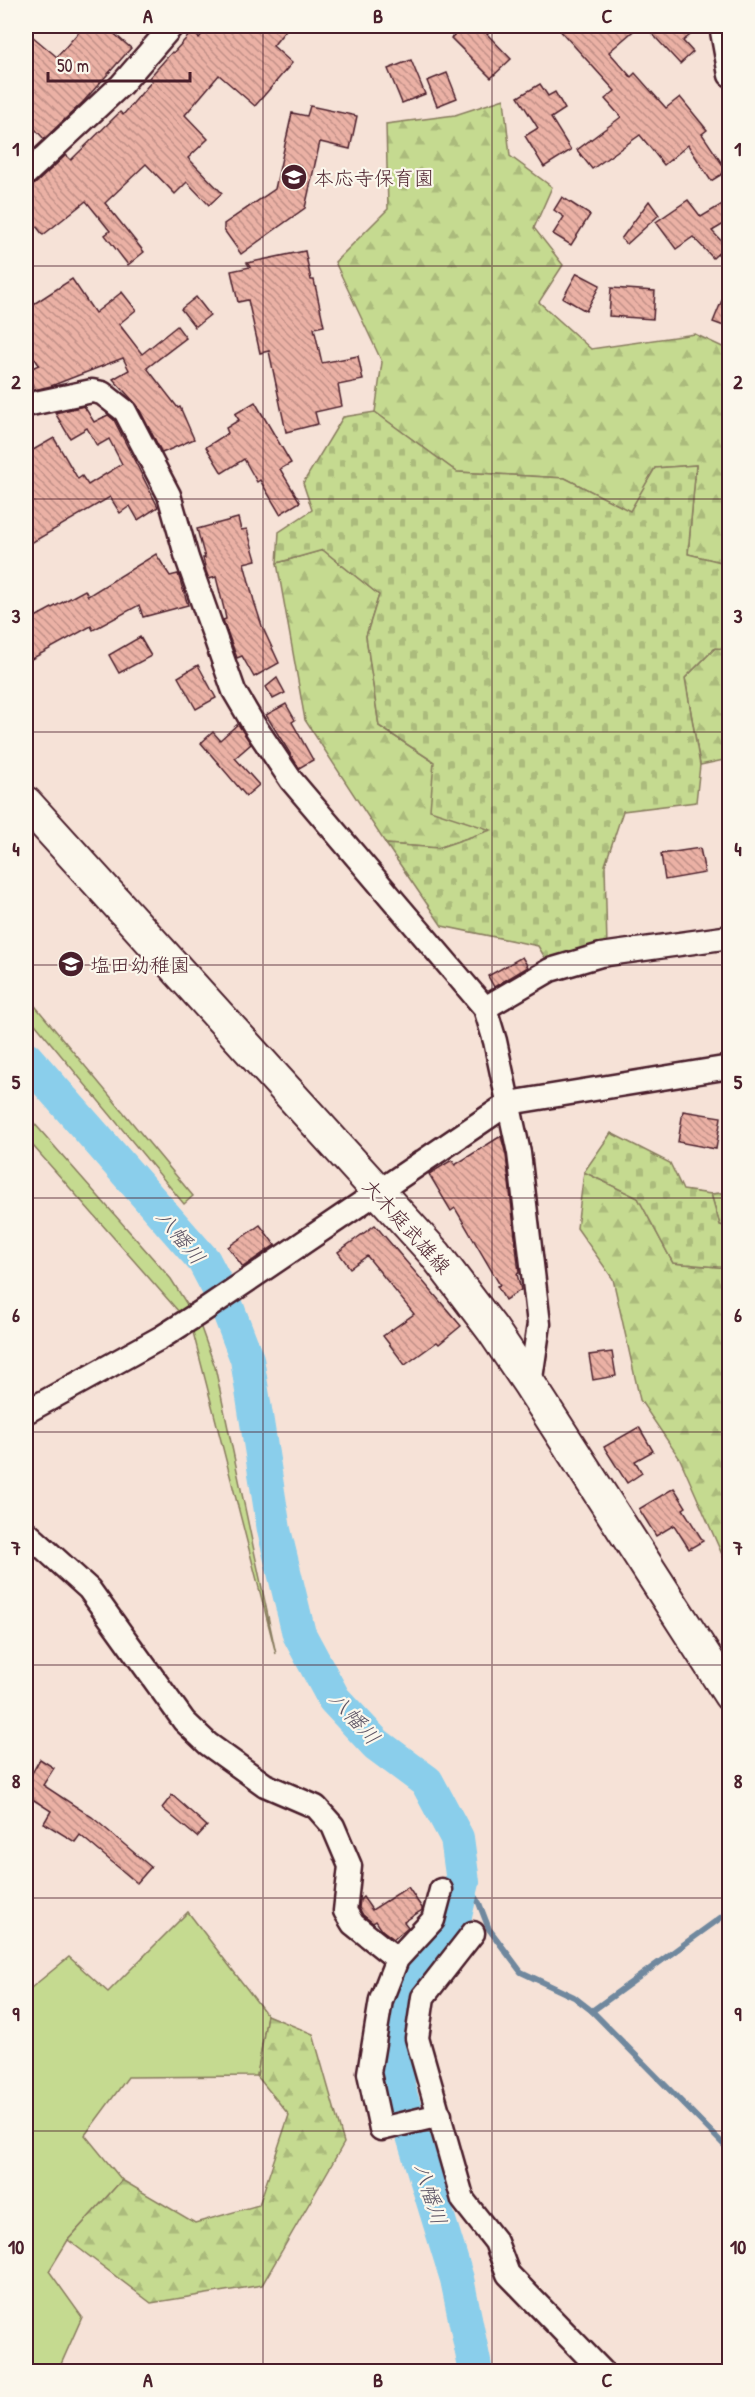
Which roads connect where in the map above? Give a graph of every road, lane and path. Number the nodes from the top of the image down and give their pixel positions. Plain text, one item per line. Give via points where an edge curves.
1 (172, 26) edge
2 (721, 26) edge
3 (729, 75) edge
4 (26, 174) edge
5 (26, 405) edge
6 (26, 803) edge
7 (729, 937) edge
8 (485, 1008) junction
9 (729, 1067) edge
10 (509, 1103) junction
11 (378, 1193) junction
12 (530, 1385) junction
13 (26, 1412) edge
14 (26, 1532) edge
15 (729, 1695) edge
16 (441, 1890) dead end
17 (473, 1933) dead end
18 (397, 1959) junction
19 (440, 2115) junction
20 (603, 2372) edge

1 - 4 street via 121,85
2 - 3 street
5 - 8 street via 92,391 102,393 125,411 169,495 234,691 291,780
6 - 11 main road, 大木庭武雄線
7 - 8 street via 601,955 550,970
8 - 10 street
9 - 10 street
10 - 11 street
10 - 12 street via 519,1153 539,1324
11 - 12 main road, 大木庭武雄線 via 435,1254
11 - 13 street via 162,1337
12 - 15 main road, 大木庭武雄線
14 - 18 street via 89,1589 184,1721 208,1744 265,1785 316,1807 333,1826 350,1866 345,1911 352,1924
16 - 18 street via 433,1920
17 - 19 street via 423,1997 417,2038
18 - 19 street via 381,2000 369,2073 381,2129
19 - 20 street via 463,2200 496,2242 508,2274

